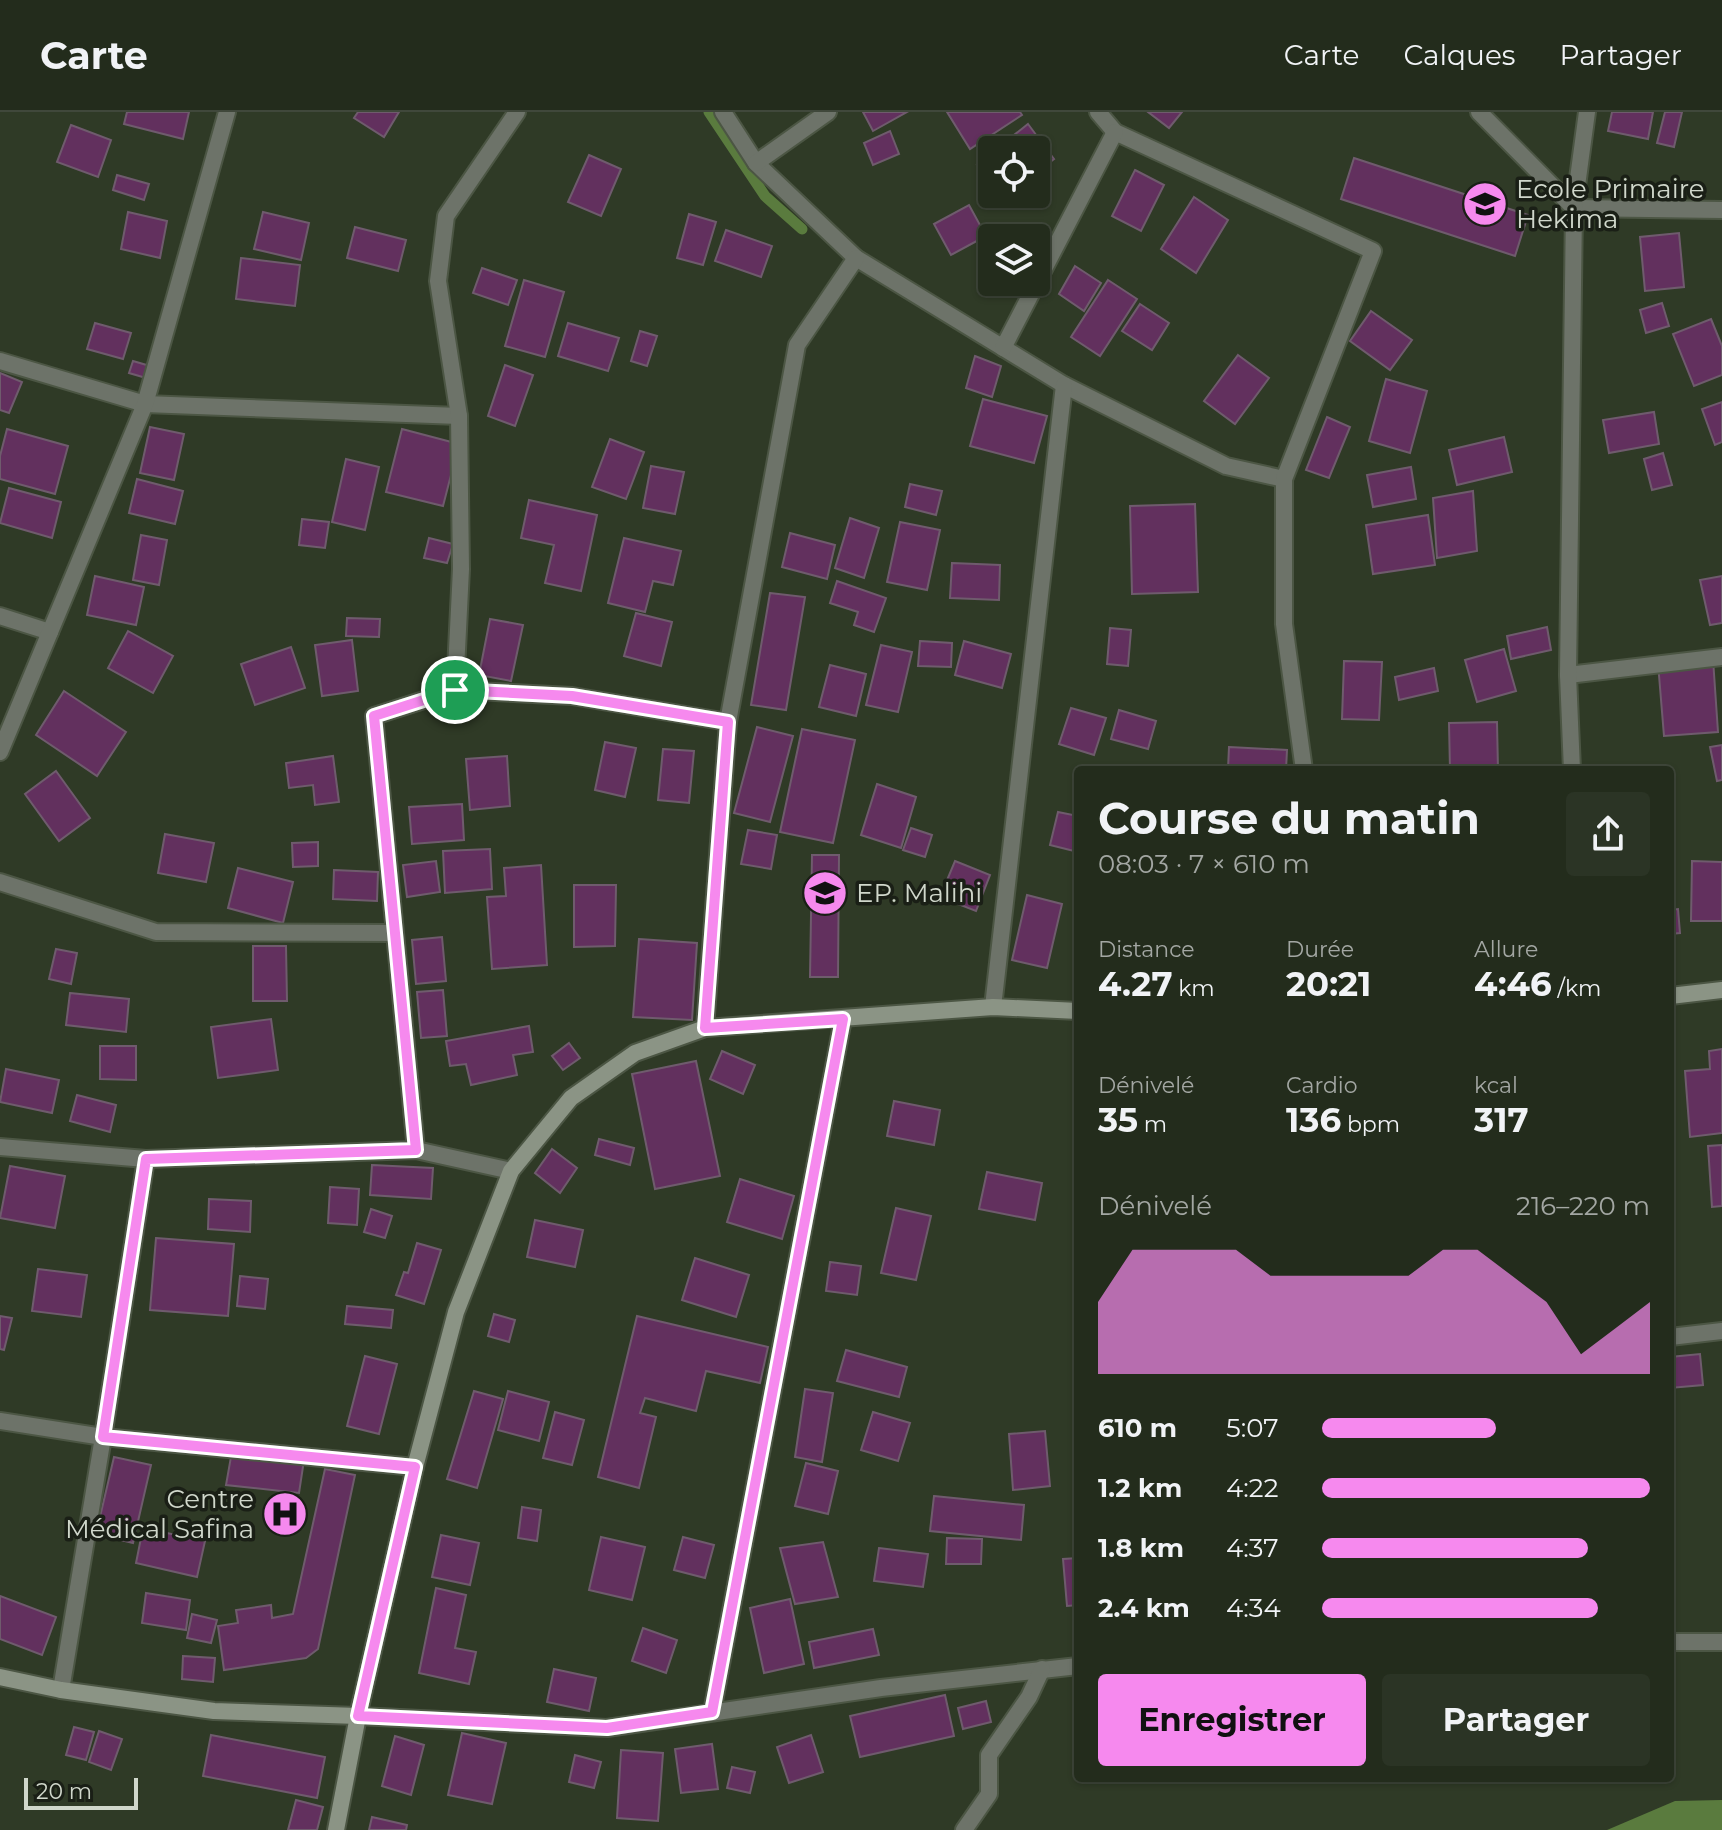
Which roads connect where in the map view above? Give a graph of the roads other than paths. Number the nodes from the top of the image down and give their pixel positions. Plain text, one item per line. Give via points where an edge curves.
1 (227, 112) edge
2 (517, 112) edge
3 (723, 112) edge
4 (828, 112) edge
5 (1098, 112) edge
6 (1479, 112) edge
7 (1587, 112) edge
8 (1115, 132) junction
9 (756, 163) junction
10 (1574, 208) junction
11 (1722, 210) edge
12 (856, 258) junction
13 (1003, 348) junction
14 (0, 361) edge
15 (1064, 385) junction
16 (145, 404) junction
17 (459, 416) junction
18 (1284, 479) junction
19 (0, 616) edge
20 (50, 632) junction
21 (1722, 657) edge
22 (1568, 675) junction
23 (455, 690) junction
24 (728, 722) junction
25 (0, 752) edge
26 (1303, 766) edge
27 (1572, 766) edge
28 (0, 882) edge
29 (394, 933) junction
30 (1722, 990) edge
31 (1674, 996) edge
32 (993, 1007) junction
33 (1074, 1011) edge
34 (843, 1019) junction
35 (705, 1028) junction
36 (0, 1147) edge
37 (416, 1150) junction
38 (146, 1159) junction
39 (511, 1171) junction
40 (1722, 1331) edge
41 (1674, 1337) edge
42 (0, 1421) edge
43 (103, 1437) junction
44 (415, 1467) junction
45 (1674, 1642) edge
46 (1722, 1642) edge
47 (1074, 1666) edge
48 (1042, 1669) junction
49 (0, 1677) edge
50 (61, 1690) junction
51 (712, 1712) junction
52 (358, 1716) junction
53 (336, 1830) edge
54 (964, 1830) edge

1 - 16 street
2 - 17 street via 446,216 438,281
3 - 9 street
4 - 9 street
5 - 8 street
6 - 10 street
7 - 10 street
8 - 13 street
8 - 18 street via 1373,251
9 - 12 street
10 - 11 street
10 - 22 street
12 - 13 street
12 - 24 street via 797,345
13 - 15 street
14 - 16 street
15 - 18 street via 1226,466
15 - 32 street
16 - 17 street
16 - 20 street
17 - 23 street via 461,569
18 - 26 street via 1284,624
19 - 20 street
20 - 25 street
21 - 22 street
22 - 27 street
23 - 24 street via 572,696
23 - 29 street via 374,716
24 - 35 street
28 - 29 street via 156,932
29 - 37 street
30 - 31 street
32 - 33 street
32 - 34 street
34 - 35 street
34 - 51 street
35 - 39 street via 635,1053 571,1098
36 - 38 street
37 - 38 street
37 - 39 street
38 - 43 street
39 - 44 street via 456,1312
40 - 41 street
42 - 43 street
43 - 44 street
43 - 50 street
44 - 52 street
45 - 46 street
47 - 48 street
48 - 51 street
48 - 54 street via 989,1755 989,1794
49 - 50 street
50 - 52 street via 214,1711
51 - 52 street via 607,1728
52 - 53 street

